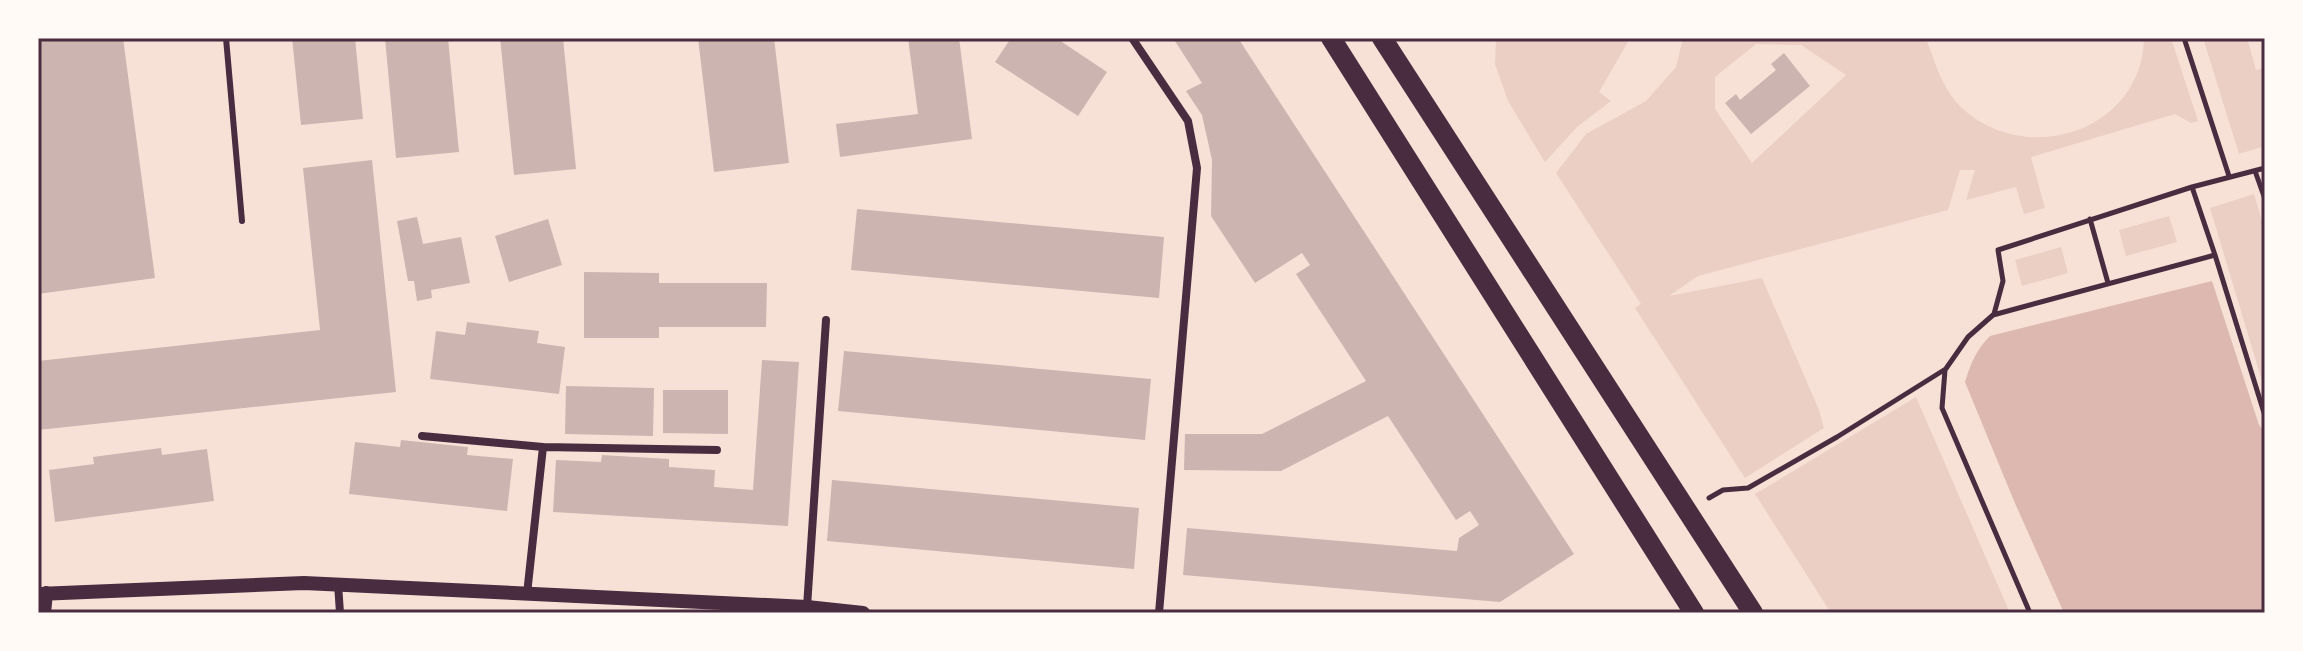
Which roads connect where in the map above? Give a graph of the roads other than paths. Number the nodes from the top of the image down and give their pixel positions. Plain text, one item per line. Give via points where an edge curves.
1 (226, 38) edge
2 (1132, 38) edge
3 (1331, 38) edge
4 (1382, 38) edge
5 (242, 221) dead end
6 (826, 320) dead end
7 (422, 436) dead end
8 (543, 447) junction
9 (717, 450) dead end
10 (338, 584) junction
11 (42, 593) edge
12 (527, 594) junction
13 (807, 607) junction
14 (44, 613) edge
15 (340, 613) edge
16 (863, 613) edge
17 (1159, 613) edge
18 (1694, 613) edge
19 (1753, 613) edge

1 - 5 lane
2 - 17 street via 1188,121 1197,168
3 - 18 main road
4 - 19 main road
6 - 13 street
7 - 8 street
8 - 9 street
8 - 12 street
10 - 11 street
10 - 12 street
10 - 15 street
11 - 14 street
12 - 13 street
13 - 16 street

